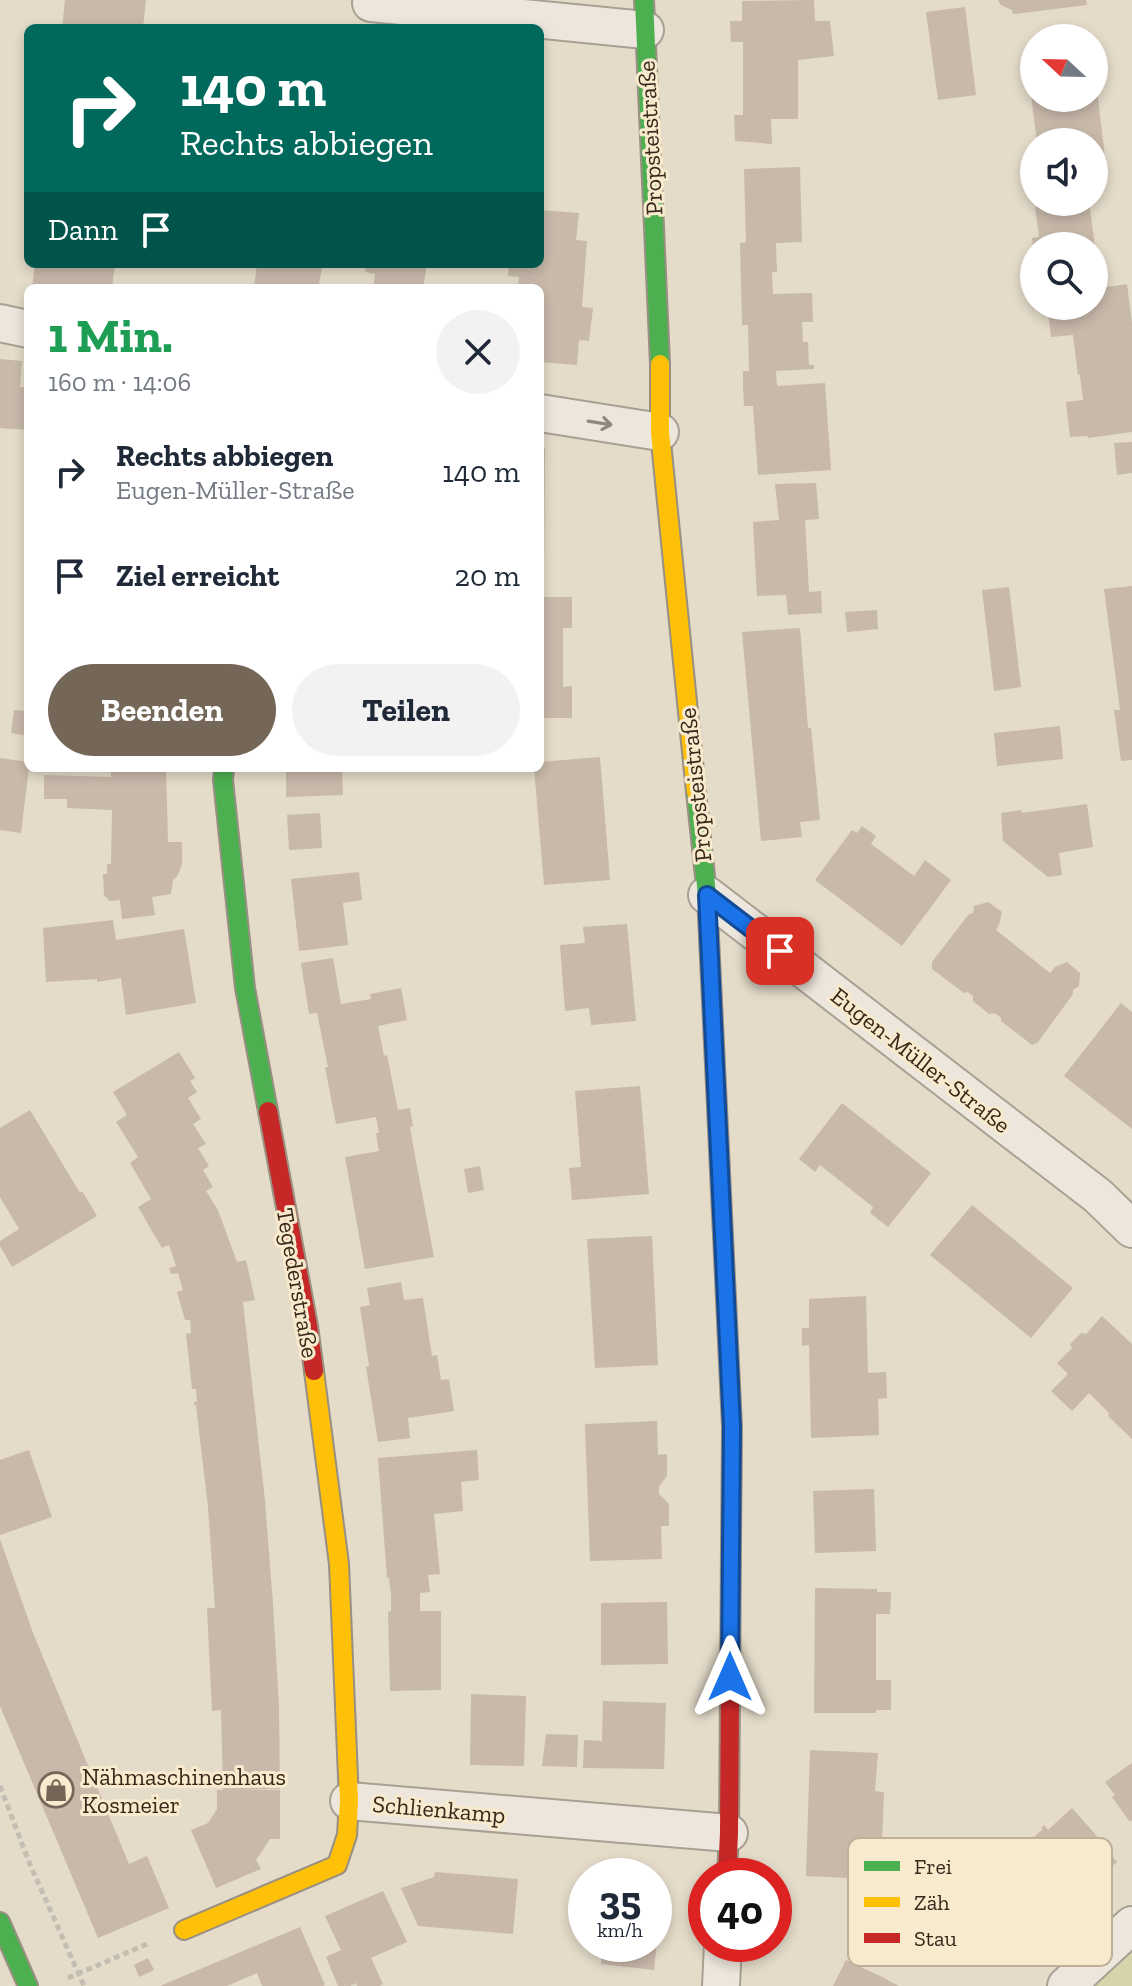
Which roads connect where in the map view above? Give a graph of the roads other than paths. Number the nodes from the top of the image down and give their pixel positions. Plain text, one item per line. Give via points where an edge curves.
1 (371, 3) dead end
2 (644, 15) edge
3 (0, 323) edge
4 (24, 328) edge
5 (544, 414) edge
6 (660, 432) junction
7 (224, 772) edge
8 (707, 895) junction
9 (1132, 1229) edge
10 (349, 1801) junction
11 (729, 1833) junction
12 (728, 1858) edge
13 (0, 1922) edge
14 (1132, 1925) edge
15 (184, 1930) road end
16 (1112, 1943) edge
17 (722, 1962) edge
18 (1088, 1966) edge
19 (28, 1986) edge
20 (721, 1986) edge
21 (1066, 1986) edge

1 - 2 street, Propsteistraße
2 - 6 street, Propsteistraße
3 - 4 street
5 -> 6 street
6 - 8 street, Propsteistraße
7 - 10 street, Tegederstraße via 245,988 308,1326 339,1564
8 - 9 street, Eugen-Müller-Straße via 1098,1196
8 - 11 street, Propsteistraße via 732,1427
10 - 11 street, Schlienkamp
10 - 15 street, Schlienkamp via 347,1835 337,1865
11 - 12 street, Propsteistraße
13 - 19 street
14 - 16 street
17 - 20 street
18 - 21 street

